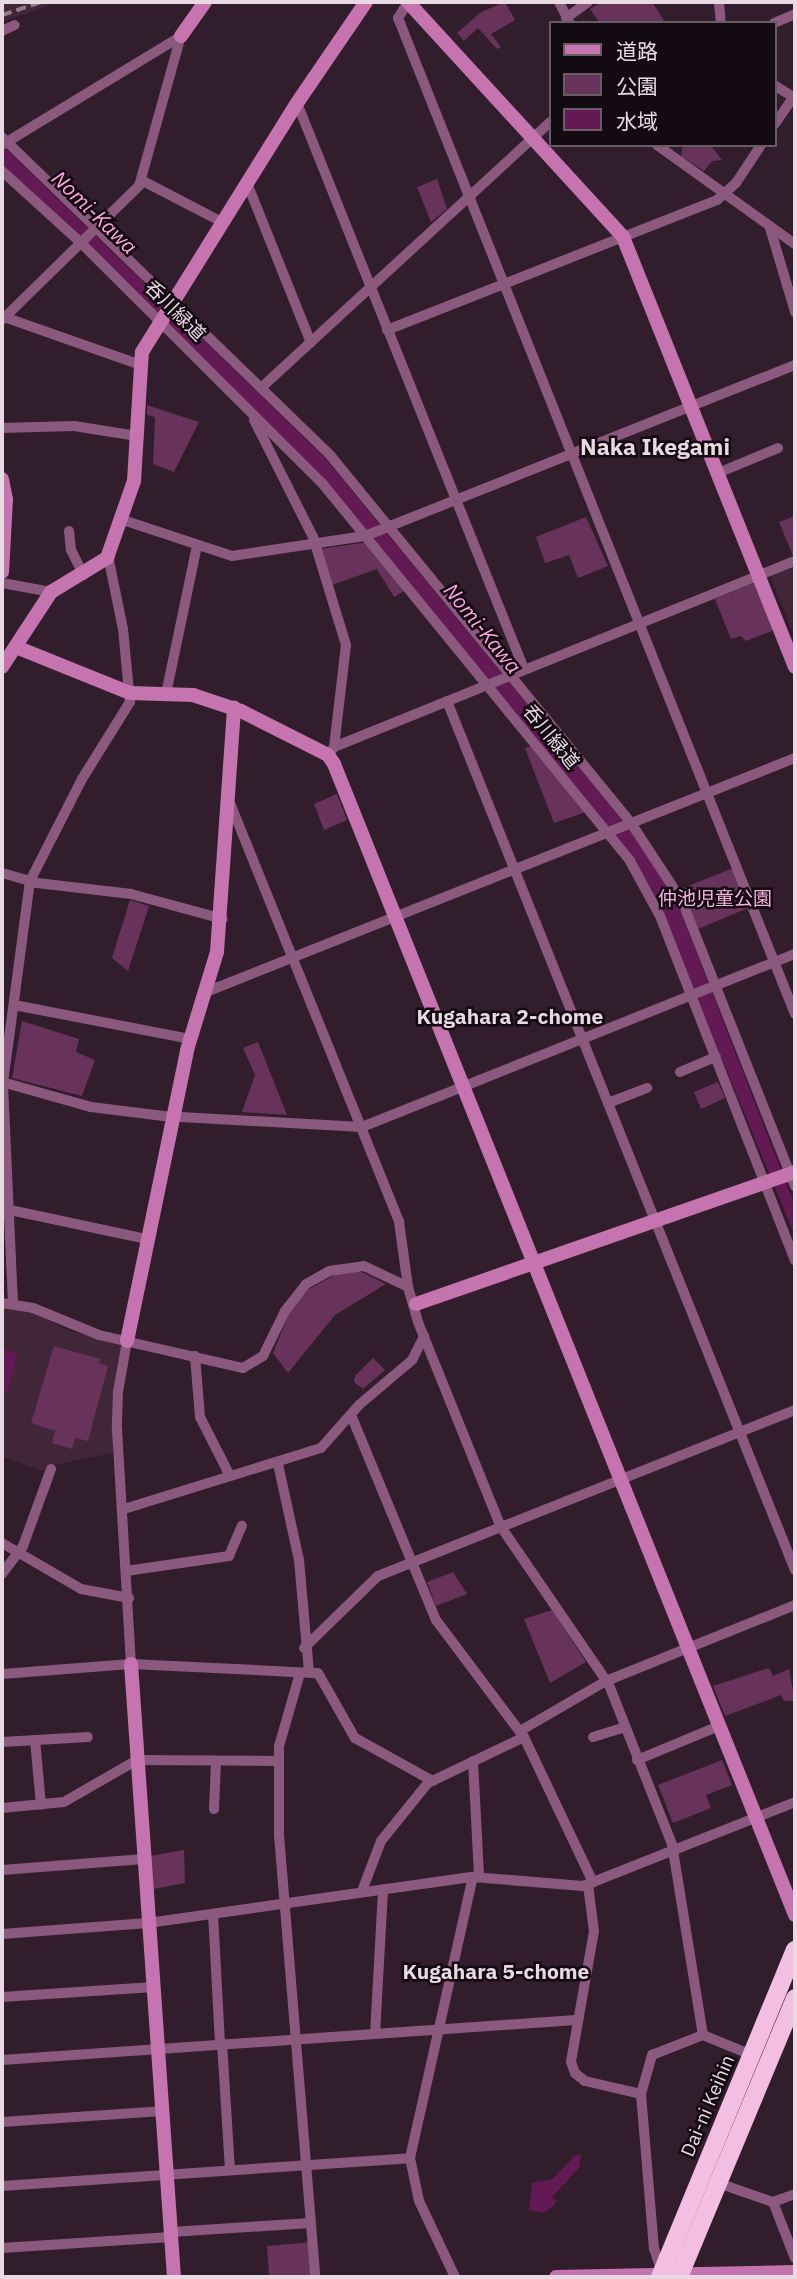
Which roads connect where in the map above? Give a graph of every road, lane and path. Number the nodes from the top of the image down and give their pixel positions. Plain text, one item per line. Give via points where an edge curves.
1 (205, 2) edge
2 (366, 2) edge
3 (408, 2) edge
4 (559, 2) edge
5 (588, 2) edge
6 (719, 2) edge
7 (795, 14) edge
8 (568, 20) edge
9 (721, 21) edge
10 (776, 22) edge
11 (15, 25) dead end
12 (2, 31) edge
13 (181, 36) junction
14 (776, 86) edge
15 (794, 98) edge
16 (297, 103) junction
17 (776, 122) edge
18 (548, 124) edge
19 (531, 139) junction
20 (3, 141) edge
21 (660, 147) edge
22 (760, 147) edge
23 (2, 172) edge
24 (141, 180) junction
25 (247, 184) junction
26 (726, 195) junction
27 (470, 199) junction
28 (222, 222) junction
29 (770, 228) junction
30 (95, 231) junction
31 (623, 237) junction
32 (82, 243) junction
33 (795, 244) edge
34 (505, 284) junction
35 (370, 288) junction
36 (172, 304) junction
37 (795, 312) edge
38 (3, 319) edge
39 (161, 321) junction
40 (387, 330) junction
41 (311, 343) junction
42 (141, 365) junction
43 (795, 365) edge
44 (262, 387) junction
45 (690, 406) junction
46 (250, 411) junction
47 (2, 428) edge
48 (137, 436) junction
49 (778, 448) dead end
50 (571, 454) junction
51 (718, 473) junction
52 (2, 479) edge
53 (455, 500) junction
54 (120, 519) junction
55 (388, 528) junction
56 (69, 531) dead end
57 (366, 536) junction
58 (315, 544) junction
59 (197, 545) junction
60 (108, 555) junction
61 (795, 561) edge
62 (2, 572) edge
63 (84, 575) junction
64 (758, 576) junction
65 (2, 583) edge
66 (51, 592) junction
67 (638, 624) junction
68 (10, 650) edge
69 (2, 667) edge
70 (795, 667) edge
71 (524, 669) junction
72 (509, 675) junction
73 (488, 684) junction
74 (130, 693) junction
75 (166, 695) junction
76 (447, 701) junction
77 (234, 708) junction
78 (331, 751) junction
79 (795, 758) edge
80 (708, 793) junction
81 (230, 802) junction
82 (630, 824) junction
83 (609, 833) junction
84 (515, 869) junction
85 (2, 873) edge
86 (30, 881) junction
87 (396, 916) junction
88 (223, 919) junction
89 (795, 954) edge
90 (294, 957) junction
91 (774, 962) junction
92 (713, 986) junction
93 (206, 992) junction
94 (692, 995) junction
95 (14, 1005) junction
96 (795, 1014) edge
97 (190, 1039) junction
98 (583, 1040) junction
99 (716, 1057) junction
100 (680, 1072) dead end
101 (2, 1082) edge
102 (463, 1086) junction
103 (647, 1087) dead end
104 (608, 1103) junction
105 (173, 1117) junction
106 (362, 1127) junction
107 (792, 1176) edge
108 (767, 1181) junction
109 (10, 1210) junction
110 (654, 1221) junction
111 (146, 1239) junction
112 (795, 1260) edge
113 (533, 1263) junction
114 (408, 1287) junction
115 (2, 1303) edge
116 (13, 1304) junction
117 (415, 1304) junction
118 (424, 1336) junction
119 (127, 1340) junction
120 (195, 1356) junction
121 (795, 1410) edge
122 (351, 1415) junction
123 (741, 1432) junction
124 (278, 1464) junction
125 (51, 1469) dead end
126 (230, 1476) junction
127 (620, 1480) junction
128 (124, 1509) junction
129 (242, 1526) dead end
130 (501, 1527) junction
131 (2, 1542) edge
132 (18, 1552) junction
133 (413, 1562) junction
134 (795, 1570) edge
135 (126, 1571) junction
136 (2, 1574) edge
137 (129, 1598) junction
138 (795, 1605) edge
139 (304, 1648) junction
140 (687, 1648) junction
141 (131, 1664) junction
142 (304, 1673) junction
143 (2, 1674) edge
144 (606, 1681) junction
145 (719, 1726) junction
146 (625, 1727) junction
147 (522, 1734) junction
148 (593, 1737) dead end
149 (88, 1738) dead end
150 (35, 1740) junction
151 (2, 1742) edge
152 (637, 1759) junction
153 (137, 1760) junction
154 (216, 1761) junction
155 (278, 1761) junction
156 (473, 1761) junction
157 (433, 1781) junction
158 (795, 1802) edge
159 (41, 1805) junction
160 (2, 1808) edge
161 (214, 1809) dead end
162 (756, 1817) junction
163 (672, 1850) junction
164 (144, 1859) junction
165 (2, 1870) edge
166 (476, 1877) junction
167 (590, 1884) junction
168 (383, 1889) junction
169 (362, 1891) junction
170 (287, 1904) junction
171 (213, 1914) junction
172 (795, 1914) edge
173 (148, 1923) junction
174 (2, 1934) edge
175 (795, 1950) edge
176 (154, 1987) junction
177 (2, 1997) edge
178 (795, 1998) edge
179 (576, 2020) junction
180 (438, 2030) junction
181 (375, 2034) junction
182 (703, 2035) junction
183 (298, 2038) junction
184 (221, 2043) junction
185 (159, 2049) junction
186 (752, 2054) junction
187 (2, 2060) edge
188 (641, 2094) junction
189 (162, 2110) junction
190 (2, 2122) edge
191 (410, 2158) junction
192 (307, 2164) junction
193 (230, 2170) junction
194 (168, 2174) junction
195 (718, 2183) junction
196 (2, 2186) edge
197 (795, 2194) edge
198 (773, 2203) junction
199 (311, 2223) junction
200 (171, 2234) junction
201 (2, 2248) edge
202 (795, 2258) edge
203 (795, 2272) edge
204 (671, 2275) edge
205 (718, 2275) edge
206 (174, 2277) edge
207 (315, 2277) edge
208 (454, 2277) edge
209 (556, 2277) edge

1 - 13 street
2 - 16 street
3 - 19 street
3 - 27 street via 398,18
4 - 8 street
5 - 8 street
6 - 9 street
7 - 10 street
11 - 12 street
13 - 20 street
13 - 24 street
14 - 15 street
15 - 17 street
16 - 25 street
16 - 35 street
18 - 19 street
19 - 27 street
19 - 31 street
20 - 30 street
21 - 26 street
22 - 26 street
23 - 32 street, 呑川緑道
24 - 28 street
24 - 30 street
25 - 28 street
25 - 41 street
26 - 29 street
26 - 31 street
27 - 34 street
27 - 35 street
28 - 36 street
29 - 33 street
29 - 37 street
30 - 32 street
30 - 36 street
31 - 34 street
31 - 45 street
32 - 38 street
32 - 39 street, 呑川緑道
34 - 40 street
34 - 50 street
35 - 40 street
35 - 41 street
36 - 39 street
36 - 44 street
38 - 42 street
39 - 42 street via 142,352
39 - 46 street, 呑川緑道
40 - 53 street
41 - 44 street
42 - 48 street
43 - 45 street
44 - 55 street via 330,455
45 - 50 street
45 - 51 street
46 - 57 street, 呑川緑道 via 322,483
46 - 58 street
47 - 48 street via 74,426
48 - 54 street via 134,481
49 - 51 street
50 - 53 street
50 - 67 street
51 - 64 street
52 - 62 street via 6,499
53 - 55 street
53 - 71 street
54 - 59 street
54 - 60 street
55 - 57 street
55 - 72 street
56 - 63 street via 71,550
57 - 58 street
57 - 73 street, 呑川緑道
58 - 59 street via 232,556
58 - 78 street via 346,645
59 - 75 street
60 - 63 street
60 - 74 street
61 - 64 street
63 - 66 street
64 - 67 street
64 - 70 street
65 - 66 street
66 - 68 street
67 - 71 street
67 - 80 street
68 - 69 street
68 - 74 street
71 - 72 street
72 - 73 street
72 - 82 street
73 - 76 street
73 - 83 street, 呑川緑道
74 - 75 street
74 - 86 street via 130,702 82,779
75 - 77 street via 193,695
76 - 78 street
76 - 84 street
77 - 78 street
77 - 81 street
78 - 87 street
79 - 80 street
80 - 82 street
80 - 91 street
81 - 88 street
81 - 90 street
82 - 83 street
82 - 92 street via 682,901
83 - 84 street
83 - 94 street, 呑川緑道 via 648,888
84 - 87 street
84 - 98 street
85 - 86 street
86 - 88 street via 131,894
86 - 95 street
87 - 90 street
87 - 102 street
88 - 93 street
89 - 91 street
90 - 93 street
90 - 106 street
91 - 92 street
91 - 96 street
92 - 94 street
92 - 107 street
93 - 97 street
94 - 98 street
94 - 99 street, 呑川緑道
95 - 97 street
95 - 101 street
97 - 105 street
98 - 102 street
98 - 104 street
99 - 100 street
99 - 108 street, 呑川緑道
101 - 105 street via 91,1107
101 - 109 street
102 - 106 street
102 - 113 street
103 - 104 street
104 - 110 street
105 - 106 street
105 - 111 street
106 - 114 street via 400,1222
107 - 108 street
108 - 110 street
108 - 112 street, 呑川緑道
109 - 111 street
109 - 116 street
110 - 113 street
110 - 123 street
111 - 119 street
113 - 117 street
113 - 127 street
114 - 117 street
114 - 120 street via 364,1266 342,1266 306,1284 253,1366 243,1368
115 - 116 street
116 - 119 street
117 - 118 street
118 - 122 street via 412,1360
118 - 130 street
119 - 120 street
119 - 128 street via 118,1392
120 - 126 street via 200,1417
121 - 123 street
122 - 124 street via 321,1448
122 - 133 street
123 - 127 street
123 - 134 street
124 - 126 street
124 - 139 street via 299,1560
125 - 132 street
126 - 128 street
127 - 130 street
127 - 140 street
128 - 135 street
129 - 135 street via 229,1556
130 - 133 street
130 - 144 street
131 - 132 street
132 - 136 street
132 - 137 street via 80,1588
133 - 139 street via 376,1577
133 - 147 street via 436,1620
135 - 137 street
137 - 141 street
138 - 140 street
139 - 142 street
140 - 144 street
140 - 145 street
141 - 142 street
141 - 143 street
141 - 153 street
142 - 155 street via 282,1730
142 - 157 street via 318,1673 355,1738
144 - 146 street
144 - 147 street
145 - 152 street
145 - 162 street
146 - 148 street
146 - 152 street
147 - 156 street
147 - 167 street
149 - 150 street
150 - 151 street
150 - 159 street
152 - 163 street
153 - 154 street
153 - 159 street via 64,1802
153 - 164 street
154 - 155 street
154 - 161 street
155 - 170 street via 281,1889
156 - 157 street
156 - 166 street
157 - 169 street via 382,1839
158 - 162 street
159 - 160 street
162 - 163 street
162 - 172 street
163 - 167 street
163 - 182 street
164 - 165 street
164 - 173 street
166 - 167 street
166 - 168 street
166 - 180 street
167 - 179 street via 593,1931
168 - 169 street
168 - 181 street
169 - 170 street
170 - 171 street
170 - 183 street
171 - 173 street
171 - 184 street
173 - 174 street
173 - 176 street
175 - 186 highway, Dai-ni Keihin
176 - 177 street
176 - 185 street
178 - 195 highway, Dai-ni Keihin
179 - 180 street
179 - 188 street via 570,2057 575,2074 585,2081
180 - 181 street
180 - 191 street
181 - 183 street
182 - 186 street
182 - 188 street via 652,2055
183 - 184 street
183 - 192 street
184 - 185 street
184 - 193 street
185 - 187 street
185 - 189 street
186 - 204 highway, Dai-ni Keihin
188 - 204 street via 654,2249
189 - 190 street
189 - 194 street
191 - 192 street
191 - 208 street via 419,2201
192 - 193 street
192 - 199 street
193 - 194 street
194 - 196 street
194 - 200 street
195 - 198 street
195 - 204 highway, Dai-ni Keihin
197 - 198 street
198 - 202 street
199 - 200 street
199 - 207 street
200 - 201 street
200 - 206 street
203 - 205 street
204 - 205 street
204 - 209 street

